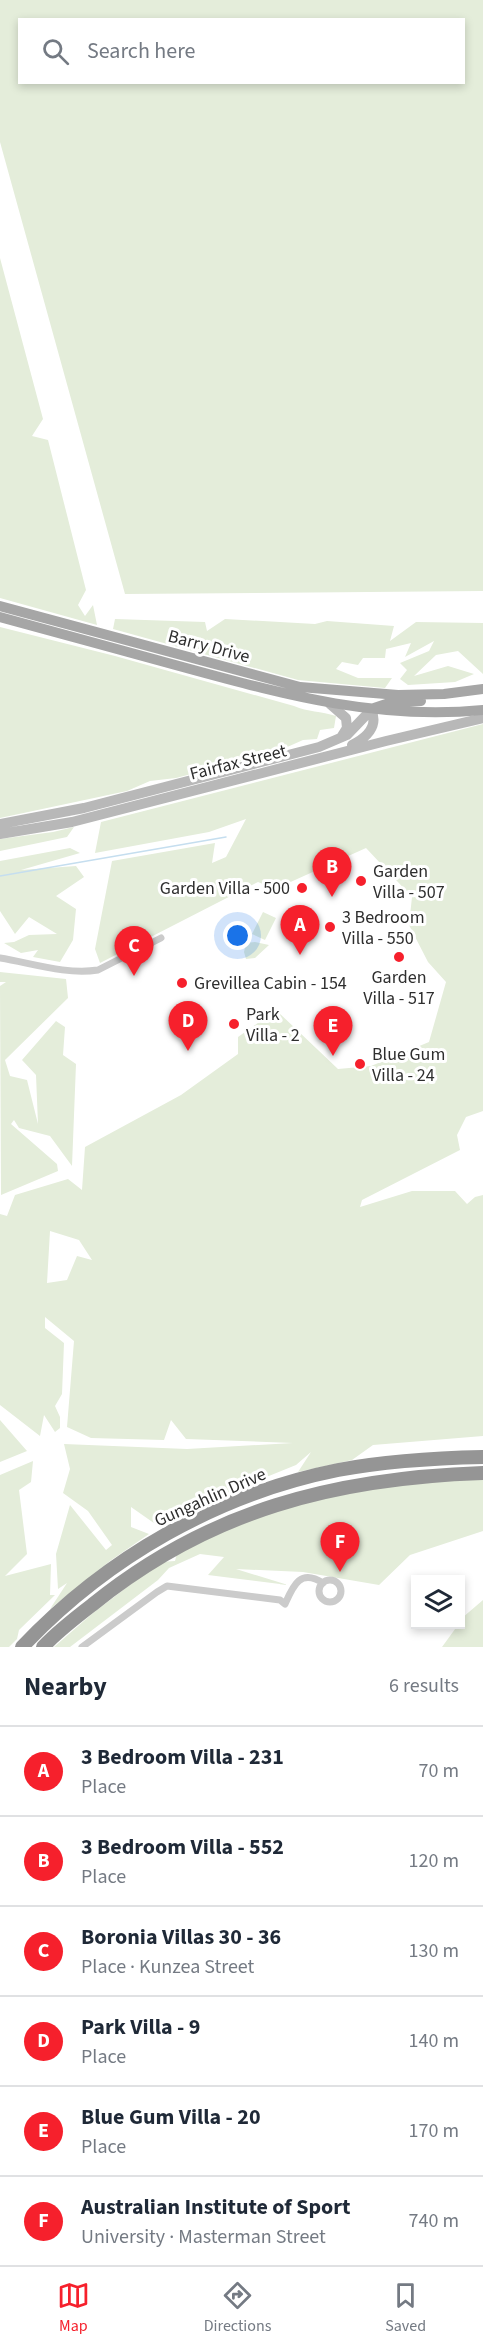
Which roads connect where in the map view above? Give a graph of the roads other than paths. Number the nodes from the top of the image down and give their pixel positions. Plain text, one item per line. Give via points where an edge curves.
1 (0, 606) edge
2 (0, 617) edge
3 (483, 689) edge
4 (321, 690) junction
5 (483, 695) edge
6 (330, 704) junction
7 (371, 710) junction
8 (483, 710) edge
9 (483, 718) edge
10 (337, 740) junction
11 (330, 755) junction
12 (0, 824) edge
13 (0, 834) edge
14 (161, 938) dead end
15 (0, 958) edge
16 (483, 1457) edge
17 (483, 1473) edge
18 (323, 1583) dead end
19 (22, 1647) edge
20 (43, 1647) edge
21 (82, 1647) edge

1 - 4 main road, Barry Drive via 272,681
2 - 6 main road, Barry Drive
3 - 4 main road, Barry Drive via 414,695
4 - 7 main road via 360,699
5 - 7 main road via 389,703
6 - 7 main road, Barry Drive
6 - 10 main road via 347,720 346,730
7 - 8 main road, Barry Drive
7 - 10 main road, Fairfax Street via 353,730
7 - 11 main road via 374,722 367,736
9 - 11 main road, Fairfax Street
10 - 12 main road, Fairfax Street via 84,808
11 - 13 main road, Fairfax Street via 72,822
14 - 15 street via 98,970 67,970
16 - 19 highway, Gungahlin Drive via 398,1461 340,1470 232,1502 156,1539 109,1571
17 - 20 highway, Gungahlin Drive via 348,1486 292,1499 239,1518 187,1541 138,1570
18 - 21 street via 301,1579 285,1604 280,1600 168,1586

